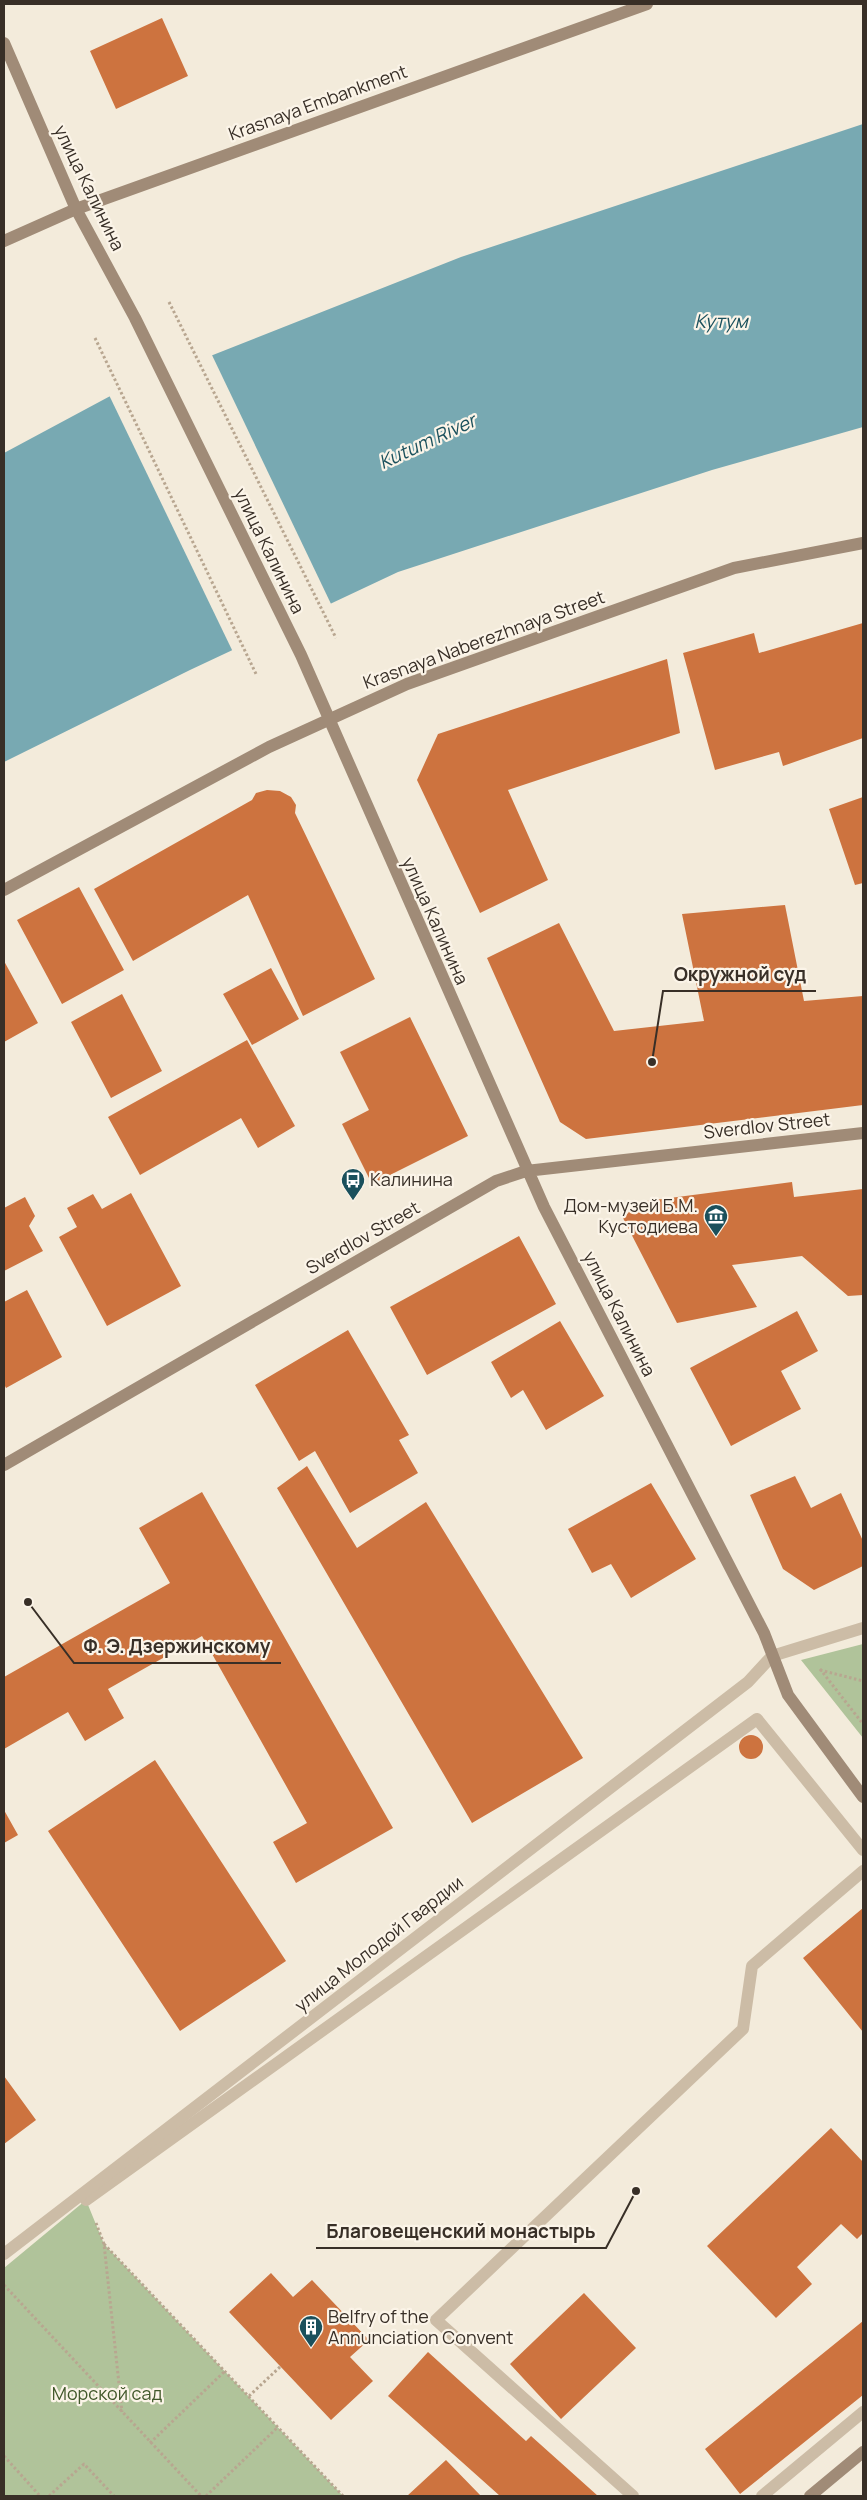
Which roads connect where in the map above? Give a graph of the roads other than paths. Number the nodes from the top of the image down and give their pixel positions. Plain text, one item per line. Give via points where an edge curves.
1 (647, 4) edge
2 (4, 43) edge
3 (76, 209) junction
4 (4, 241) edge
5 (863, 544) edge
6 (327, 720) junction
7 (4, 890) edge
8 (863, 1133) edge
9 (526, 1170) junction
10 (4, 1465) edge
11 (863, 1628) edge
12 (772, 1656) junction
13 (863, 1797) edge
14 (863, 1850) edge
15 (863, 1871) edge
16 (86, 2200) dead end
17 (4, 2254) edge
18 (863, 2412) edge
19 (863, 2452) edge
20 (633, 2496) edge
21 (762, 2496) edge
22 (810, 2496) edge

1 - 3 street, Krasnaya Embankment
2 - 3 street, улица Калинина
3 - 4 street, Krasnaya Embankment
3 - 6 street, улица Калинина via 135,318 300,655
5 - 6 street, Krasnaya Naberezhnaya Street via 734,568 407,684
6 - 7 street, Krasnaya Naberezhnaya Street via 260,751
6 - 9 street, улица Калинина
8 - 9 street, Sverdlov Street
9 - 10 street, Sverdlov Street via 496,1181
9 - 12 street, улица Калинина via 764,1633
11 - 12 street
12 - 13 street, улица Калинина via 788,1695
12 - 17 street, улица Молодой Гвардии via 748,1682
14 - 16 street via 757,1719
15 - 20 street via 752,1966 743,2029 436,2320
18 - 21 street
19 - 22 street

